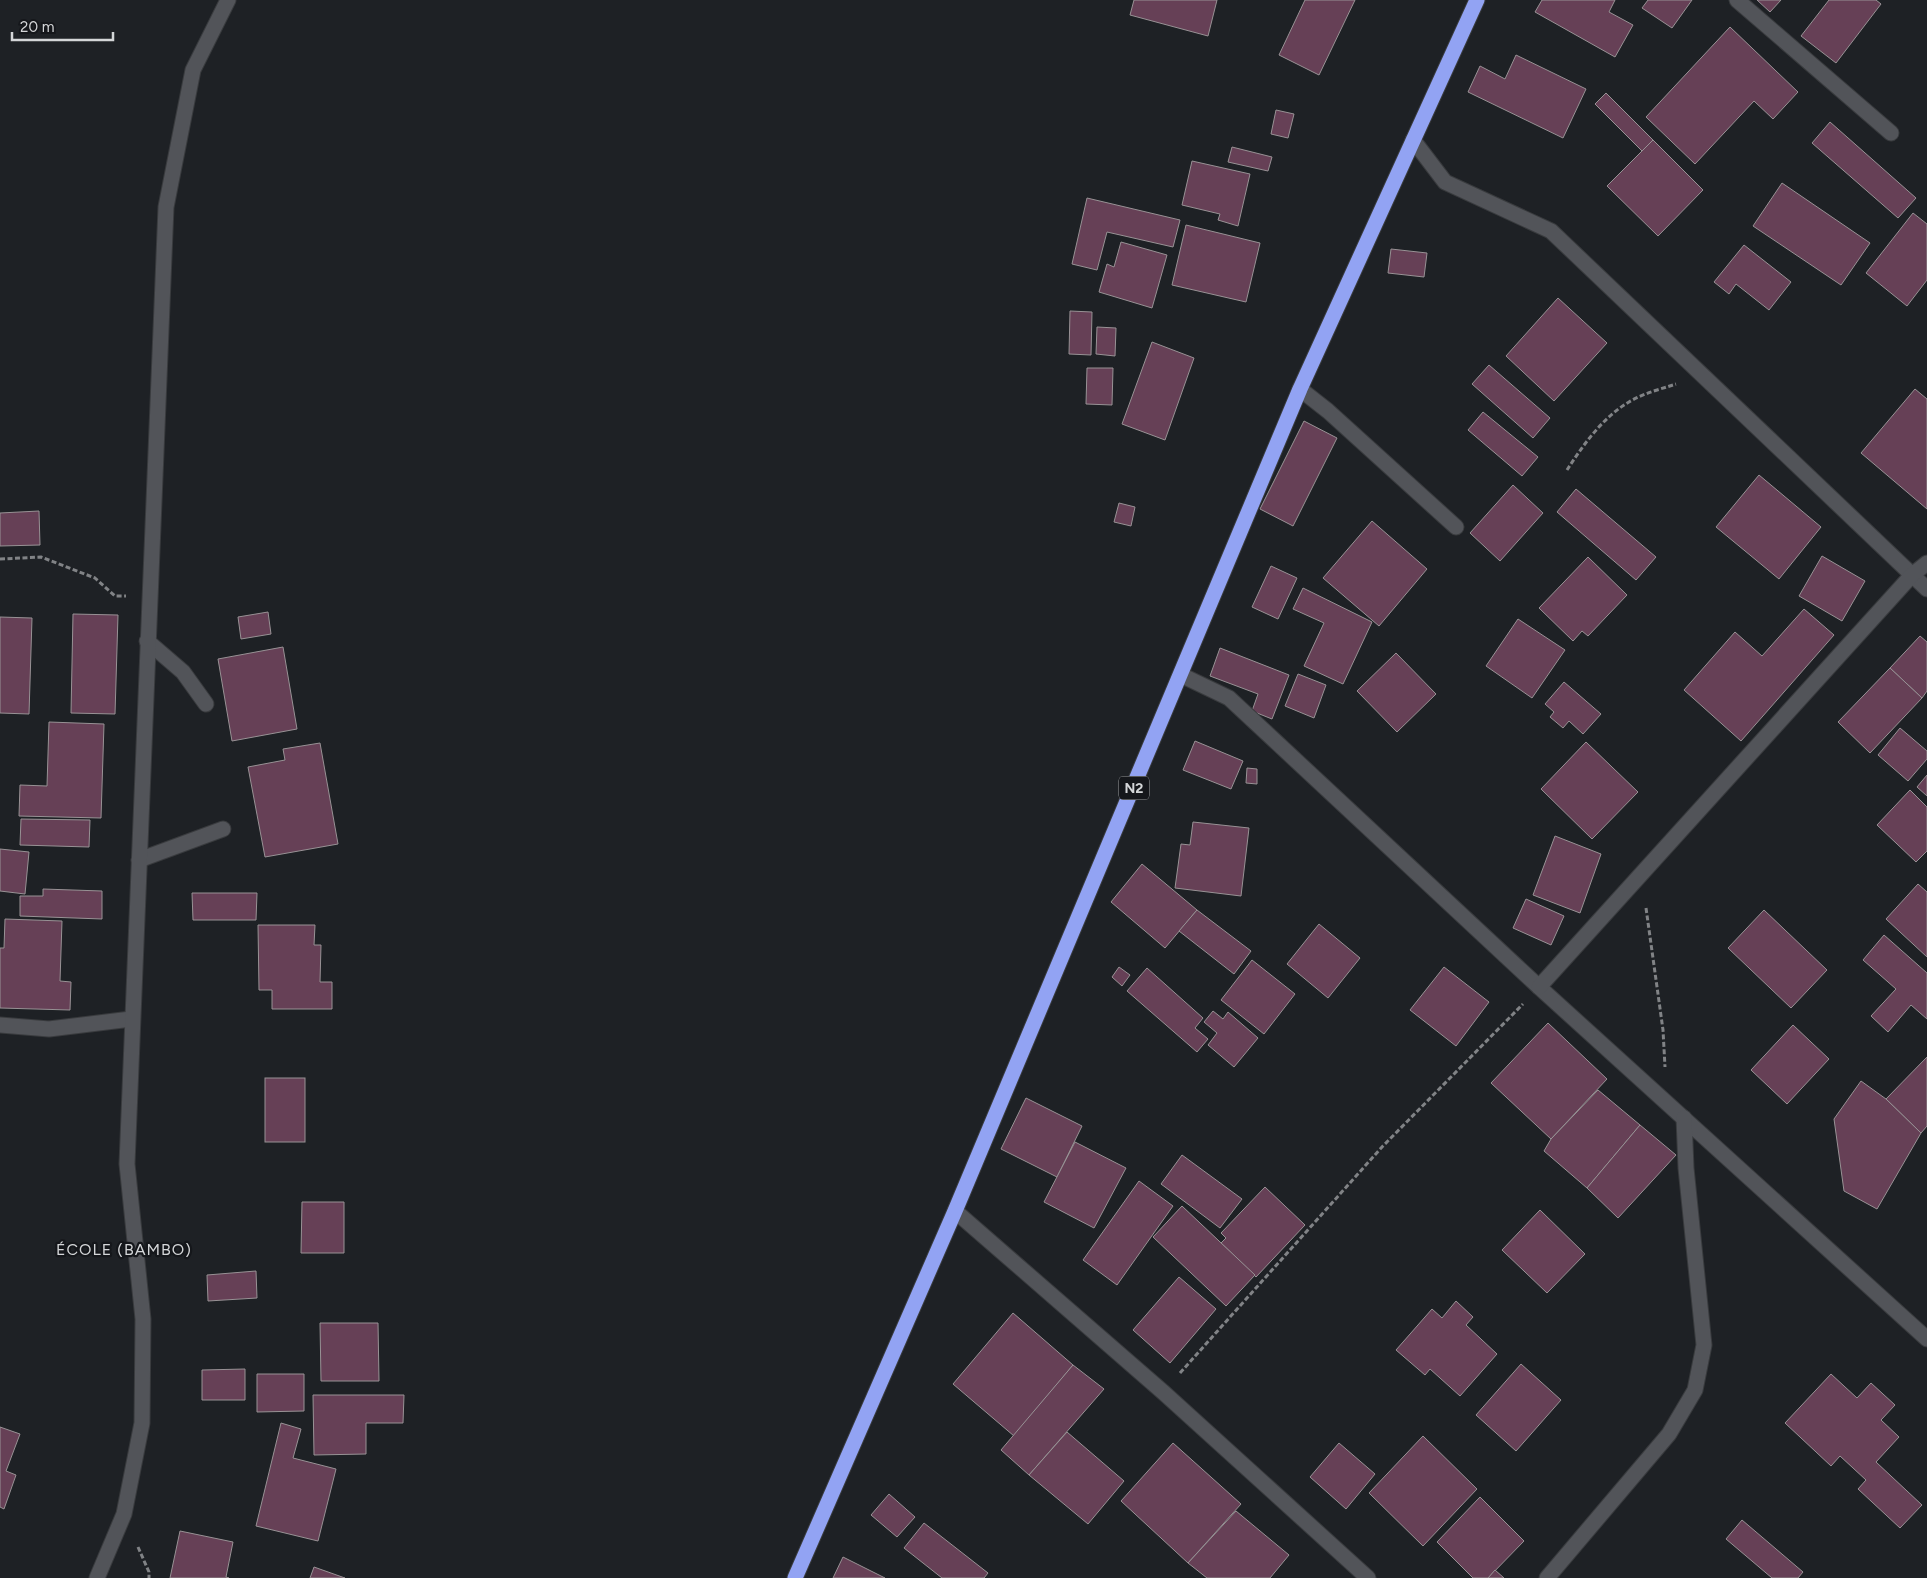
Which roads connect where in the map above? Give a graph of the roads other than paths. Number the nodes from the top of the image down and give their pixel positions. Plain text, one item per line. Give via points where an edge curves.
1 (228, 0) edge
2 (1477, 0) edge
3 (1737, 0) edge
4 (1891, 133) dead end
5 (1413, 140) junction
6 (1300, 390) junction
7 (1456, 526) dead end
8 (1927, 563) edge
9 (1912, 576) junction
10 (1927, 589) edge
11 (147, 642) junction
12 (1181, 675) junction
13 (206, 704) dead end
14 (223, 829) dead end
15 (138, 860) junction
16 (1539, 987) junction
17 (131, 1019) junction
18 (0, 1025) edge
19 (1684, 1118) junction
20 (955, 1211) junction
21 (1927, 1340) edge
22 (98, 1578) edge
23 (795, 1578) edge
24 (1368, 1578) edge
25 (1547, 1578) edge

1 - 11 street via 192,70 166,207
2 - 5 highway, N2
3 - 4 street
5 - 6 highway, N2
5 - 9 street via 1445,182 1551,231
6 - 7 street via 1328,411
6 - 12 highway, N2
8 - 9 street
9 - 10 street
9 - 16 street
11 - 13 street via 183,672
11 - 15 street
12 - 16 street via 1229,698
12 - 20 highway, N2
14 - 15 street
15 - 17 street
16 - 19 street
17 - 18 street via 49,1029
17 - 22 street via 127,1164 143,1320 142,1423 124,1514
19 - 21 street
19 - 25 street via 1704,1345 1695,1390 1669,1434
20 - 23 highway, N2
20 - 24 street via 1163,1392

